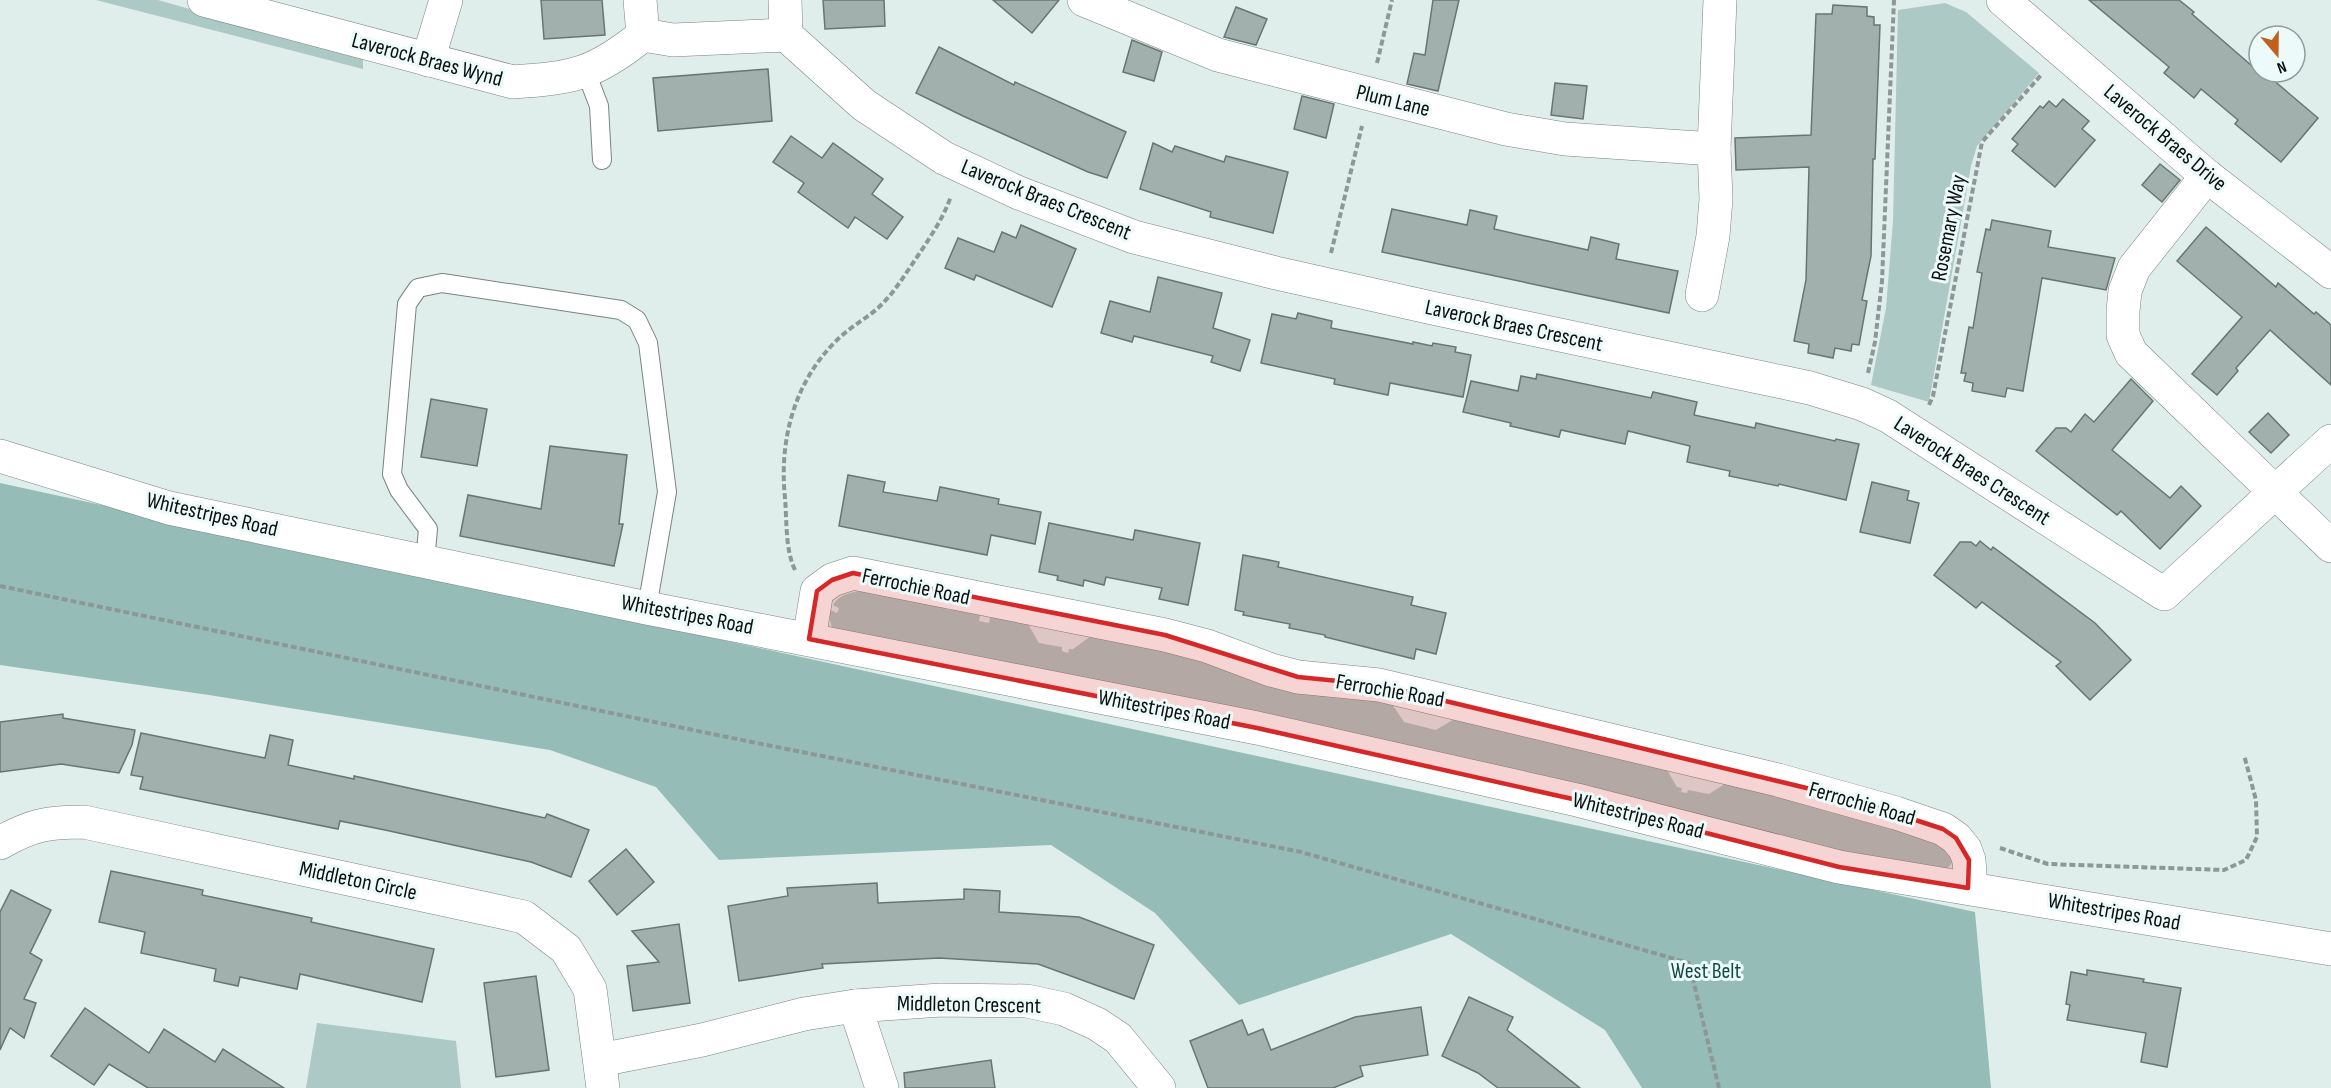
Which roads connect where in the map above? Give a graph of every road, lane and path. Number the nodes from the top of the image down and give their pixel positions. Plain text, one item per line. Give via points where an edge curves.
1 (204, 0) edge
2 (446, 0) edge
3 (640, 0) edge
4 (785, 0) edge
5 (1084, 0) edge
6 (1392, 0) edge
7 (1720, 0) edge
8 (1894, 0) edge
9 (2003, 0) edge
10 (786, 34) junction
11 (643, 35) junction
12 (2062, 51) junction
13 (428, 60) junction
14 (586, 72) junction
15 (1369, 95) junction
16 (1714, 149) junction
17 (602, 160) dead end
18 (962, 166) junction
19 (2207, 176) junction
20 (2331, 272) edge
21 (1324, 283) junction
22 (1702, 295) dead end
23 (1862, 404) junction
24 (1916, 436) junction
25 (2331, 441) edge
26 (0, 456) edge
27 (2275, 493) junction
28 (2331, 546) edge
29 (790, 556) dead end
30 (425, 562) junction
31 (0, 586) edge
32 (647, 608) junction
33 (809, 639) junction
34 (2244, 755) dead end
35 (0, 843) edge
36 (1965, 849) junction
37 (1968, 888) junction
38 (2331, 949) edge
39 (855, 1006) junction
40 (602, 1074) edge
41 (882, 1088) edge
42 (1159, 1088) edge
43 (1719, 1088) edge

1 - 13 street, Laverock Braes Wynd
2 - 13 street
3 - 11 street
4 - 10 street
5 - 15 street, Plum Lane via 1218,56
6 - 15 path
7 - 16 street
8 - 23 path via 1882,281
9 - 12 street, Laverock Braes Drive
10 - 11 street via 673,40
10 - 18 street, Laverock Braes Crescent via 864,105
11 - 14 street, Laverock Braes Wynd via 616,57
12 - 19 street, Laverock Braes Drive
12 - 24 path, Rosemary Way via 1982,142 1934,396
13 - 14 street, Laverock Braes Wynd via 513,82 560,79
14 - 17 lane via 599,106
15 - 16 street, Plum Lane via 1506,129 1565,139
15 - 21 path
16 - 22 street via 1713,236
18 - 21 street, Laverock Braes Crescent via 1019,193 1134,237
18 - 29 path via 943,219 892,294 820,358 798,397 787,430 783,462
19 - 20 street, Laverock Braes Drive
19 - 27 street via 2134,268 2125,291 2123,335 2131,353
21 - 23 street, Laverock Braes Crescent via 1810,388
23 - 24 street, Laverock Braes Crescent
24 - 27 street, Laverock Braes Crescent via 2164,594
25 - 27 street, Laverock Braes Crescent
26 - 30 street, Whitestripes Road via 169,508
27 - 28 street
30 - 32 street, Whitestripes Road
30 - 32 lane via 428,529 392,474 407,304 418,288 442,283 621,310 636,320 648,343 667,492
31 - 43 path via 1300,852 1689,963
32 - 33 street, Whitestripes Road
33 - 36 street, Ferrochie Road via 818,591 832,579 853,573 1165,635 1271,670 1379,685 1778,780 1943,829
33 - 37 street, Whitestripes Road via 1257,728 1577,800 1839,867
34 - 36 path via 2256,800 2257,837 2246,860 2224,870 2048,864 1993,846
35 - 40 street, Middleton Circle via 24,829 53,822 84,822 524,917 566,949 590,989
36 - 37 street via 1970,874
37 - 38 street, Whitestripes Road
39 - 40 street, Middleton Crescent via 804,1014 702,1040
39 - 41 street
39 - 42 street, Middleton Crescent via 962,1000 1027,1001 1064,1009 1118,1038

